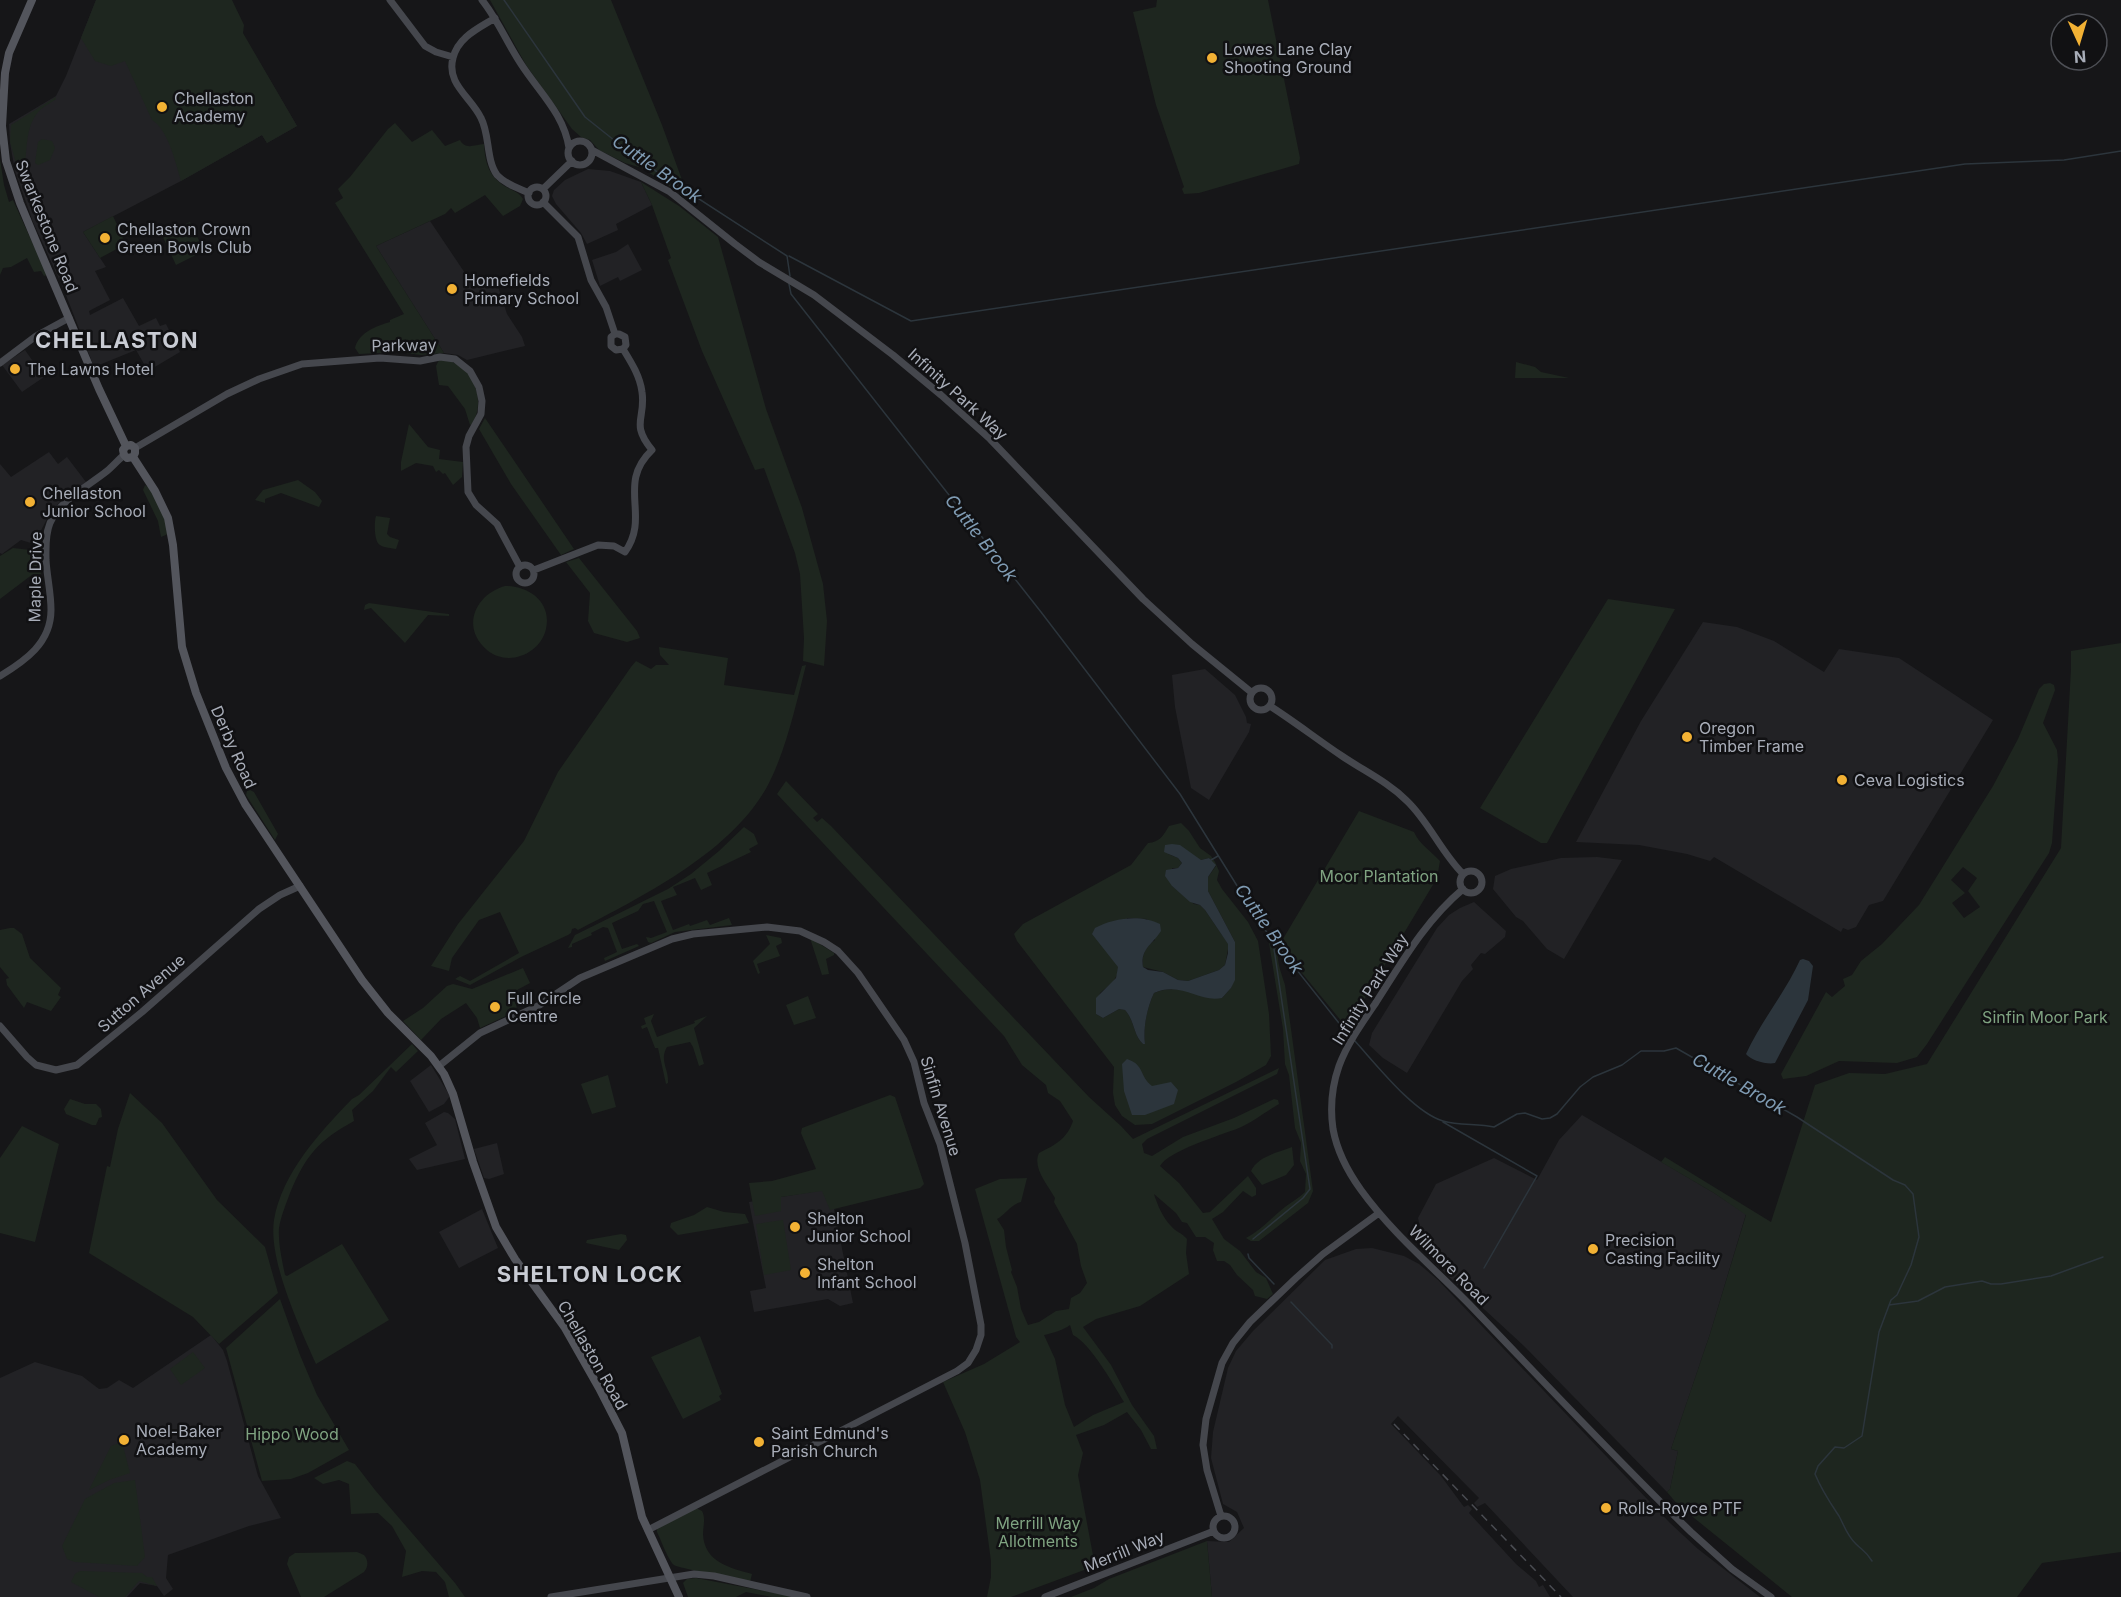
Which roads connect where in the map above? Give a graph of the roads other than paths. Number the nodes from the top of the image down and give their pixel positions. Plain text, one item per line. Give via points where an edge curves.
1 (32, 0) edge
2 (390, 0) edge
3 (482, 0) edge
4 (495, 18) junction
5 (453, 57) junction
6 (565, 128) junction
7 (580, 141) junction
8 (569, 148) junction
9 (592, 150) junction
10 (610, 160) junction
11 (572, 161) junction
12 (589, 161) junction
13 (543, 189) junction
14 (529, 193) junction
15 (543, 202) junction
16 (70, 320) junction
17 (615, 334) junction
18 (623, 349) junction
19 (0, 363) edge
20 (126, 446) junction
21 (134, 453) junction
22 (124, 455) junction
23 (520, 567) junction
24 (534, 570) junction
25 (0, 676) edge
26 (1251, 692) junction
27 (1270, 706) junction
28 (1463, 874) junction
29 (300, 886) junction
30 (1463, 889) junction
31 (0, 1026) edge
32 (417, 1042) joint
33 (439, 1066) junction
34 (1379, 1213) junction
35 (1221, 1516) junction
36 (648, 1530) junction
37 (1214, 1531) junction
38 (669, 1578) junction
39 (551, 1597) edge
40 (680, 1597) edge
41 (807, 1597) edge
42 (1046, 1597) edge
43 (1771, 1597) edge

1 - 16 main road, Swarkestone Road via 6,68 2,110 4,153 20,203
2 - 5 street via 425,46
3 - 4 street
4 - 5 street via 467,36
4 - 6 street via 521,65
5 - 14 street via 454,81 485,126 494,169 507,183
6 - 7 street
6 - 8 street
7 - 8 street
7 - 9 street
8 - 11 street
9 - 10 street, Infinity Park Way
9 - 12 street
10 - 12 street, Infinity Park Way
10 - 26 street, Infinity Park Way via 670,192 735,244 871,337 941,395 1017,467 1128,584
11 - 12 street via 580,165
11 - 13 street
13 - 14 street via 535,187
13 - 15 street
14 - 15 street via 533,203
15 - 17 street via 578,237 591,280
16 - 19 street via 36,336
16 - 20 main road
17 - 18 street via 626,339
17 - 18 street via 611,346
18 - 24 street via 640,383 639,426 652,450 636,473 636,530 632,542 625,552 614,546 598,545
20 - 21 main road via 131,445
20 - 22 main road
21 - 22 main road via 127,458
21 - 23 street, Parkway via 227,394 302,364 450,358 470,371 482,400 481,414 466,447 468,492 476,506 497,524
21 - 29 main road, Derby Road via 168,518 180,636 199,703 234,785
22 - 25 street, Maple Drive via 64,503 53,518 46,547 51,611 48,627 33,652
23 - 24 street
23 - 24 street via 516,578 523,584 533,579
26 - 27 street via 1250,704 1255,709
26 - 27 street via 1261,687 1269,691
27 - 28 street via 1407,800
28 - 30 street
28 - 30 street via 1478,873 1483,883 1473,893
29 - 31 street, Sutton Avenue via 259,909 77,1065 56,1070 36,1065
29 - 32 main road, Derby Road via 362,980
30 - 34 street, Infinity Park Way via 1423,929 1349,1045 1334,1081 1333,1127 1338,1148 1347,1168
32 - 33 main road, Chellaston Road
33 - 36 main road, Chellaston Road via 453,1094 496,1227 572,1339 622,1433 636,1498
33 - 36 street, Sinfin Avenue via 480,1033 538,1006 580,978 648,948 693,934 767,927 800,931 838,951 866,982 910,1051 940,1144 965,1243 981,1325 976,1350 968,1364 957,1371
34 - 35 street via 1296,1278 1250,1322 1222,1363 1203,1445
34 - 43 street, Wilmore Road via 1660,1502 1731,1569
35 - 37 street
35 - 37 street via 1233,1520 1234,1532 1224,1538
36 - 38 main road, Chellaston Road
37 - 42 street, Merrill Way
38 - 39 street
38 - 40 main road, Chellaston Road
38 - 41 street via 702,1575

